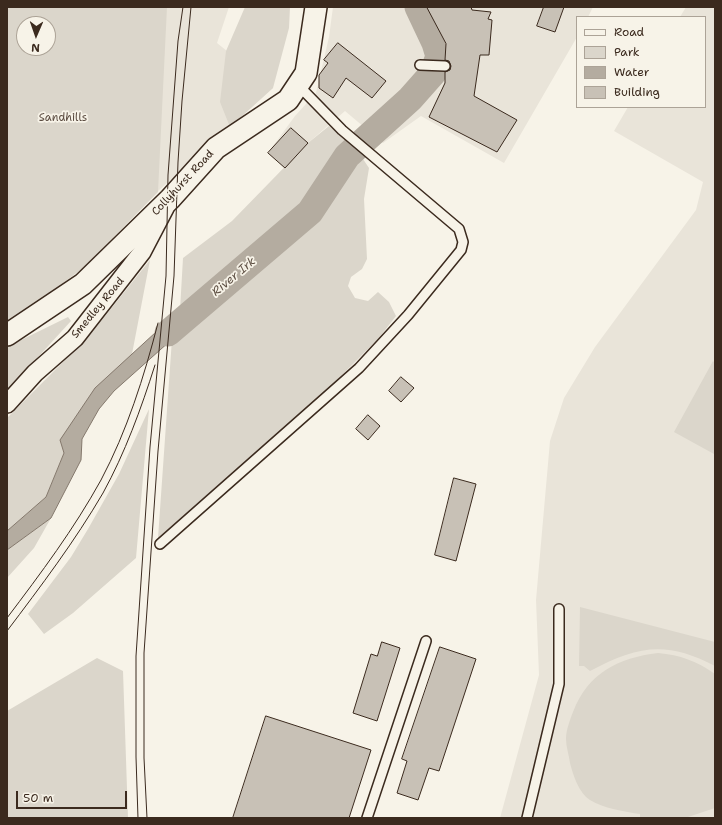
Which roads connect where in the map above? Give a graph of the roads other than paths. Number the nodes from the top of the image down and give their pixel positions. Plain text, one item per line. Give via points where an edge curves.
1 (316, 7) edge
2 (420, 65) dead end
3 (445, 66) dead end
4 (298, 85) junction
5 (170, 199) junction
6 (7, 335) edge
7 (7, 404) edge
8 (160, 544) dead end
9 (559, 609) dead end
10 (426, 640) dead end
11 (367, 818) edge
12 (527, 818) edge

1 - 4 street, Collyhurst Road via 306,73
2 - 3 lane
4 - 5 street, Collyhurst Road via 288,100 216,148
4 - 8 lane via 342,130 459,229 463,242 461,250 408,315 359,368
5 - 6 street, Collyhurst Road via 83,284
5 - 7 street, Smedley Road via 145,247 75,338 35,373
9 - 12 lane via 560,684
10 - 11 lane

